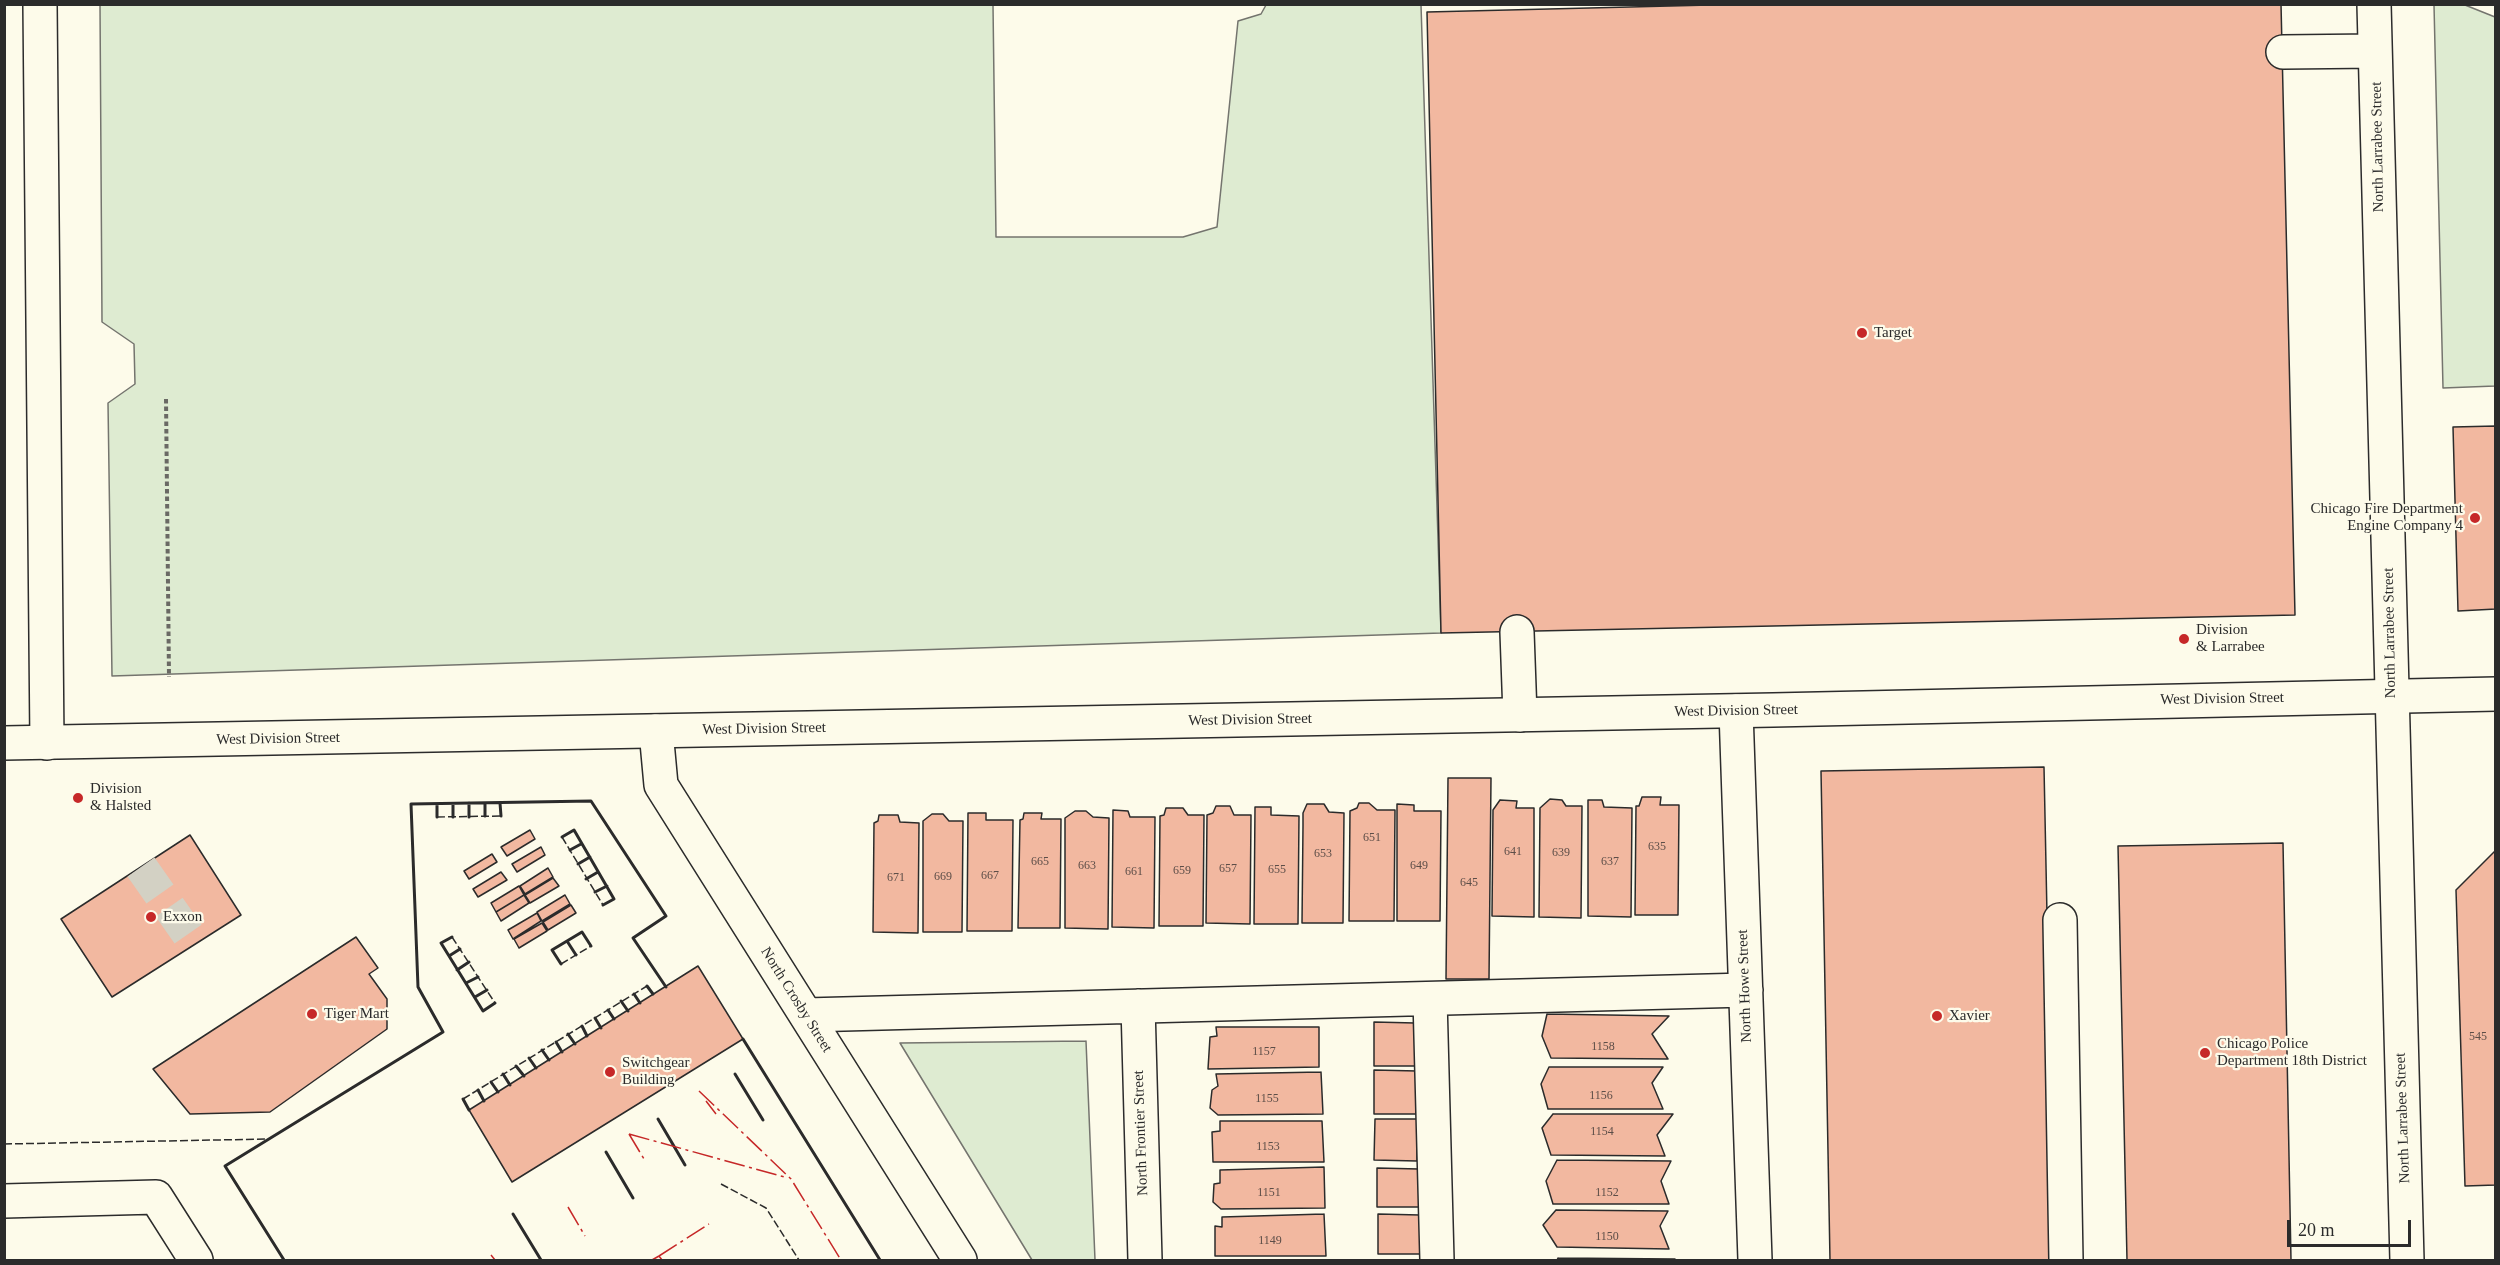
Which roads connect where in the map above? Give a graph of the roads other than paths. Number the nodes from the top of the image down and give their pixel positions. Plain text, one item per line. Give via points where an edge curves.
1 (40, 4) edge
2 (2374, 4) edge
3 (2375, 51) junction
4 (2283, 52) dead end
5 (1517, 632) dead end
6 (2496, 694) edge
7 (2391, 695) junction
8 (1736, 711) junction
9 (1520, 715) junction
10 (657, 731) junction
11 (4, 743) edge
12 (47, 743) junction
13 (2060, 920) dead end
14 (1746, 990) junction
15 (1430, 999) junction
16 (1138, 1006) junction
17 (806, 1015) junction
18 (4, 1201) edge
19 (196, 1260) edge
20 (960, 1260) edge
21 (1145, 1260) edge
22 (1437, 1260) edge
23 (1755, 1260) edge
24 (2066, 1260) edge
25 (2407, 1260) edge

1 - 12 street
2 - 3 street, North Larrabee Street
3 - 4 street
3 - 7 street, North Larrabee Street
5 - 9 street
6 - 7 street, West Division Street
7 - 8 street, West Division Street
7 - 25 street, North Larrabee Street
8 - 9 street, West Division Street
8 - 14 street, North Howe Street
9 - 10 street, West Division Street
10 - 12 street, West Division Street
10 - 17 street, North Crosby Street via 661,785
11 - 12 street, West Division Street
13 - 24 street
14 - 15 street
14 - 23 street, North Howe Street
15 - 16 street
15 - 22 street
16 - 17 street
16 - 21 street, North Frontier Street
17 - 20 street, North Crosby Street
18 - 19 street via 156,1197

